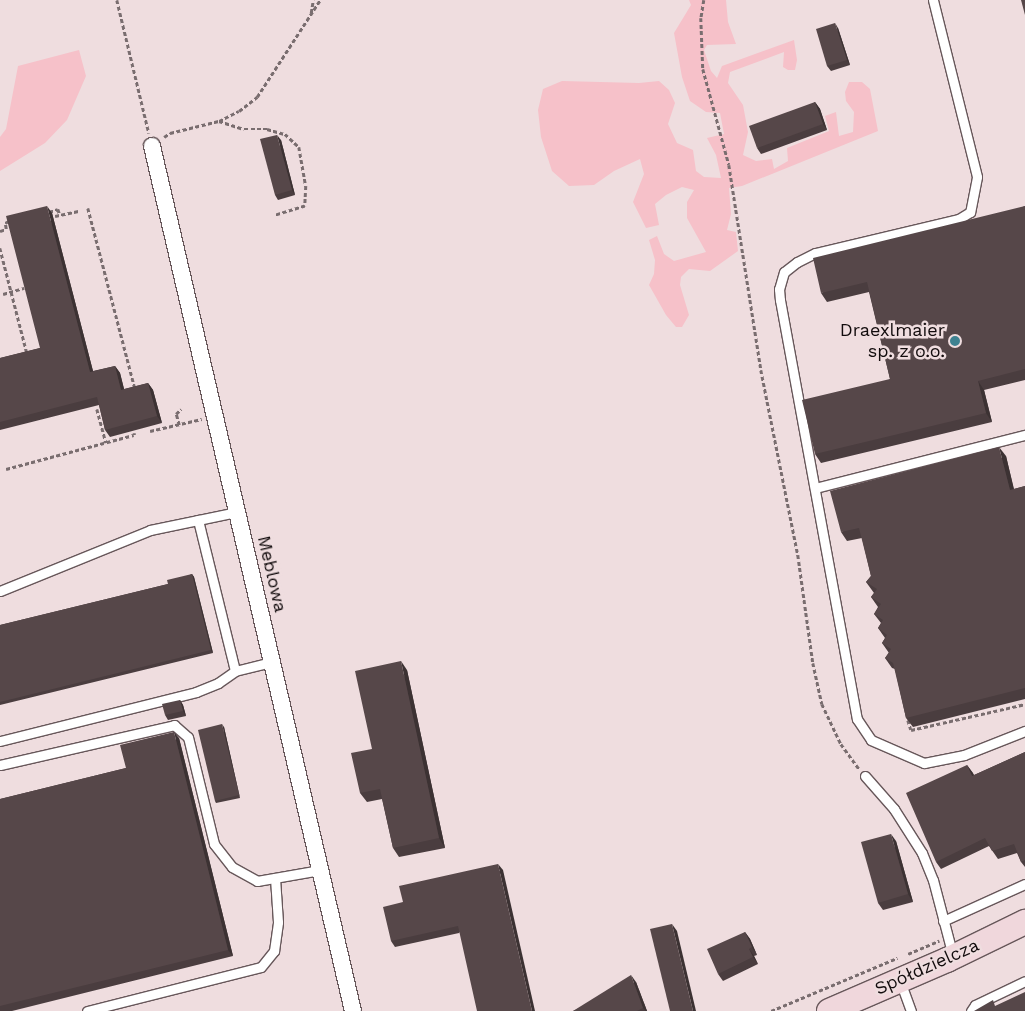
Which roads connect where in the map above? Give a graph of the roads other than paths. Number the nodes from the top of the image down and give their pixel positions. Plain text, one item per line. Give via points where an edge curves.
1 (933, 0) edge
2 (152, 146) road end
3 (1025, 435) edge
4 (815, 488) junction
5 (237, 512) junction
6 (198, 520) junction
7 (0, 591) edge
8 (272, 662) junction
9 (235, 671) junction
10 (1025, 730) edge
11 (0, 741) edge
12 (0, 765) edge
13 (864, 776) road end
14 (320, 870) junction
15 (275, 878) junction
16 (1025, 884) edge
17 (944, 921) junction
18 (1025, 922) edge
19 (946, 949) junction
20 (898, 969) junction
21 (1025, 981) edge
22 (87, 1011) edge
23 (353, 1011) edge
24 (829, 1011) edge
25 (911, 1011) edge
26 (971, 1011) edge

1 - 4 lane via 978,177 975,196 970,212 959,219 815,253 784,272 779,289 780,300
2 - 5 street, Meblowa
3 - 4 lane
4 - 10 lane via 857,720 871,740 924,763 964,755
5 - 6 lane
5 - 8 street, Meblowa
6 - 7 lane via 137,534
6 - 9 lane
8 - 9 lane
8 - 14 street, Meblowa
9 - 11 lane via 218,683 196,692
12 - 15 lane via 174,726 188,737 214,844 232,867 257,881
13 - 17 lane via 894,809 922,853
14 - 15 lane
14 - 23 street, Meblowa
15 - 22 lane via 278,922 274,951 261,967
16 - 17 lane
17 - 19 lane
18 - 19 street, Spółdzielcza
19 - 20 street, Spółdzielcza
20 - 24 street, Spółdzielcza
20 - 25 lane
21 - 26 lane via 975,1005

